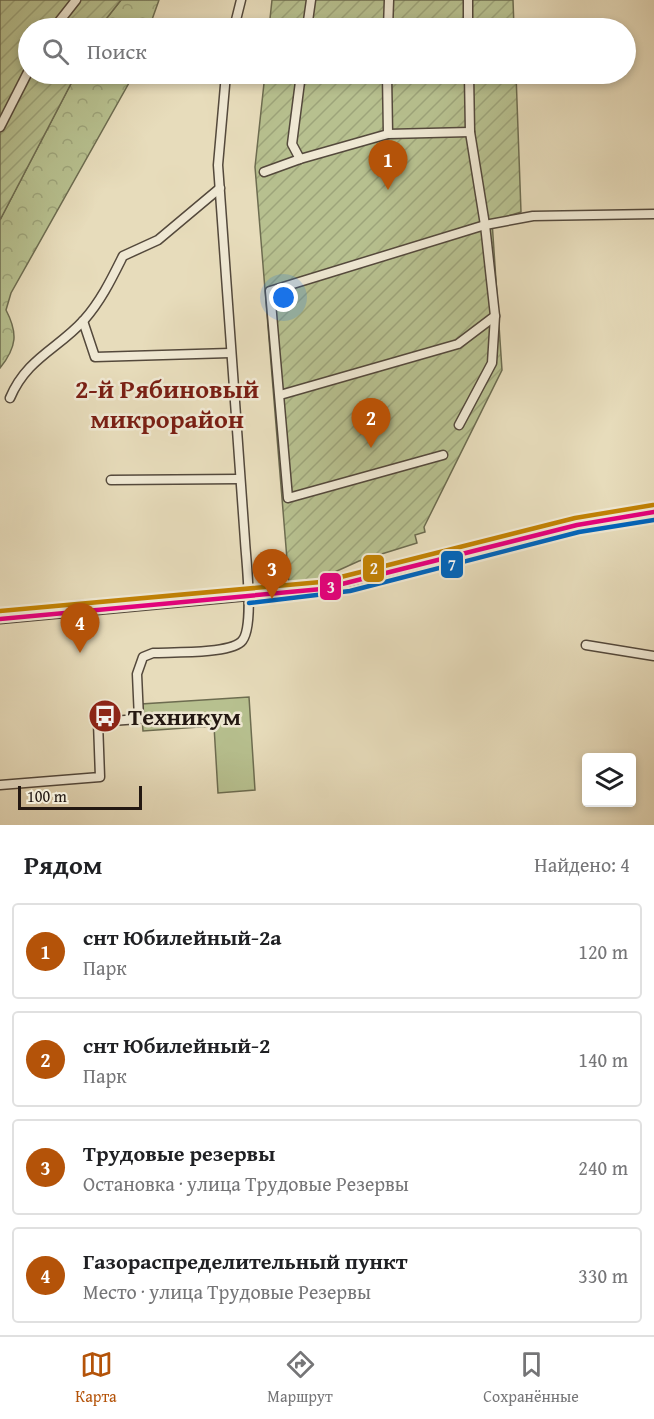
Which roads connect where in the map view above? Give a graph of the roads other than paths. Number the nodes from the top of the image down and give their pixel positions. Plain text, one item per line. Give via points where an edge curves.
1 (76, 0) edge
2 (241, 0) edge
3 (311, 0) edge
4 (389, 0) edge
5 (468, 0) edge
6 (62, 18) edge
7 (236, 18) edge
8 (308, 18) edge
9 (388, 18) edge
10 (468, 18) edge
11 (22, 84) edge
12 (224, 84) edge
13 (300, 84) edge
14 (387, 84) edge
15 (469, 84) edge
16 (0, 127) edge
17 (470, 132) junction
18 (388, 134) junction
19 (300, 159) junction
20 (264, 172) dead end
21 (220, 188) junction
22 (654, 214) edge
23 (485, 225) junction
24 (495, 316) junction
25 (83, 321) junction
26 (230, 353) junction
27 (280, 395) junction
28 (10, 398) dead end
29 (459, 425) dead end
30 (443, 455) dead end
31 (239, 479) junction
32 (111, 480) dead end
33 (654, 512) edge
34 (248, 596) junction
35 (0, 619) edge
36 (586, 645) dead end
37 (654, 656) edge
38 (0, 785) edge

1 - 6 street
2 - 7 street
3 - 8 street
4 - 9 street
5 - 10 street
11 - 16 street
12 - 21 street
13 - 19 street via 292,144
14 - 18 street
15 - 17 street
17 - 18 street
17 - 23 street
18 - 19 street
19 - 20 street
21 - 25 street via 158,240 123,256 110,285
21 - 26 street
22 - 23 street via 533,216
23 - 24 street
23 - 27 street via 270,291
24 - 27 street via 458,344
24 - 29 street via 492,363
25 - 26 street via 95,357
25 - 28 street via 39,357
26 - 31 street
27 - 30 street via 288,498
31 - 32 street
31 - 34 street
33 - 34 street via 577,525 348,584
34 - 35 street
34 - 38 street via 246,634 239,644 225,649 142,657 136,674 139,718 98,722 100,777
36 - 37 street

